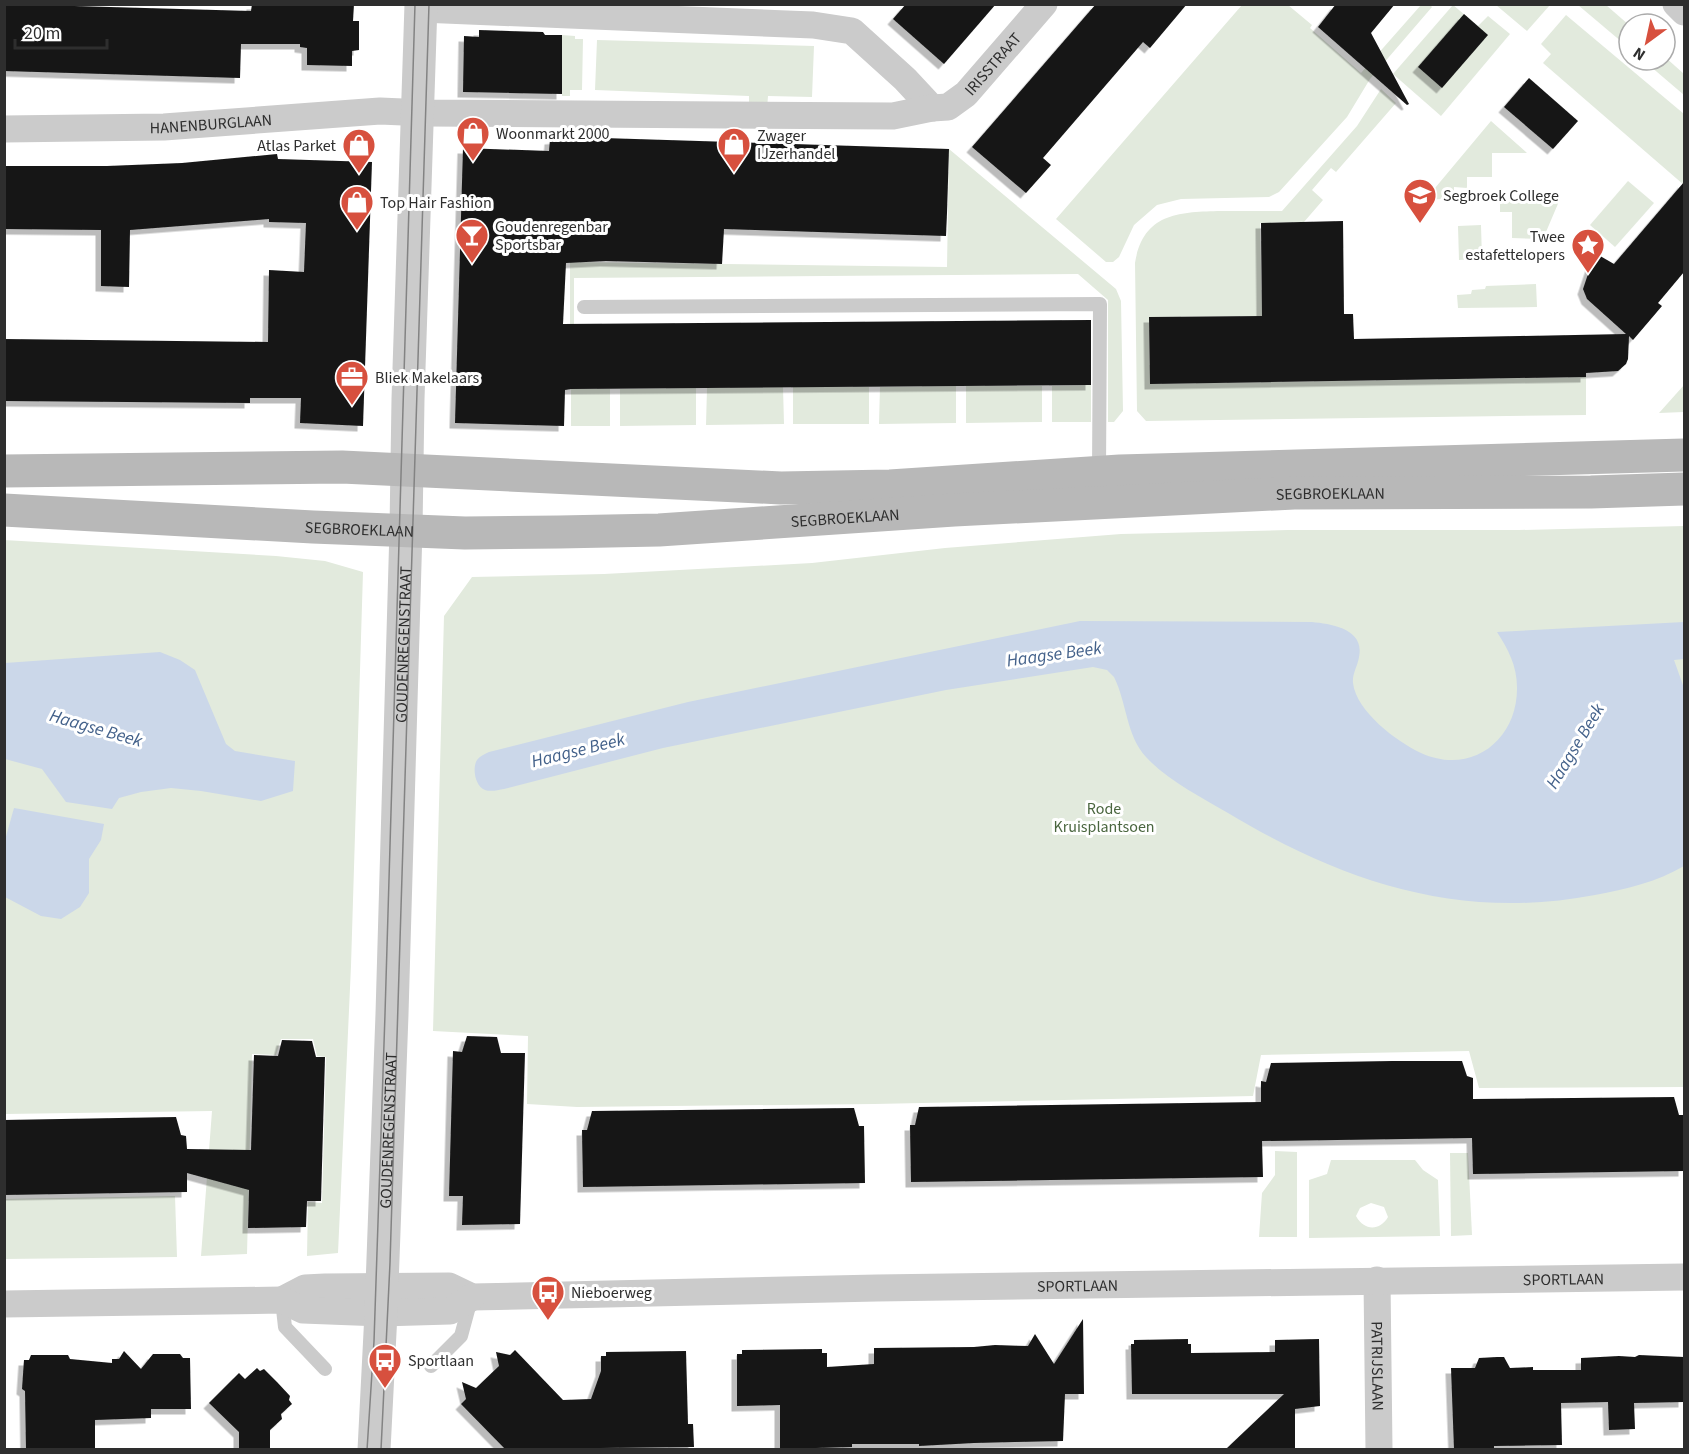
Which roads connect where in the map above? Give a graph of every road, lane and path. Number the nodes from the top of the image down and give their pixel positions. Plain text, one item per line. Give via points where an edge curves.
1 (1044, 4) edge
2 (1676, 4) edge
3 (421, 7) edge
4 (1684, 12) edge
5 (932, 108) junction
6 (418, 113) junction
7 (4, 129) edge
8 (584, 307) dead end
9 (1684, 455) edge
10 (407, 470) junction
11 (4, 471) edge
12 (1099, 472) junction
13 (1684, 489) edge
14 (4, 510) edge
15 (406, 529) junction
16 (1684, 1277) edge
17 (1377, 1280) junction
18 (472, 1298) junction
19 (282, 1300) junction
20 (382, 1300) junction
21 (4, 1304) edge
22 (431, 1366) dead end
23 (325, 1369) dead end
24 (374, 1449) edge
25 (1378, 1449) edge

1 - 5 street, IRISSTRAAT via 966,94 948,107
2 - 4 street
3 - 5 street via 813,25 852,31
3 - 6 street, GOUDENREGENSTRAAT
5 - 6 street, IRISSTRAAT via 893,116
6 - 7 street, HANENBURGLAAN via 380,111 164,127
6 - 10 street, GOUDENREGENSTRAAT
8 - 12 lane via 1100,304
9 - 12 main road, SEGBROEKLAAN
10 - 11 main road, SEGBROEKLAAN via 342,467
10 - 12 main road, SEGBROEKLAAN via 781,488 890,486
10 - 15 street, GOUDENREGENSTRAAT
13 - 15 main road, SEGBROEKLAAN via 1294,493 658,530 465,533
14 - 15 main road, SEGBROEKLAAN
15 - 20 street, GOUDENREGENSTRAAT
16 - 17 street, SPORTLAAN
17 - 18 street, SPORTLAAN
17 - 25 street, PATRIJSLAAN
18 - 20 street, SPORTLAAN via 449,1286
18 - 22 lane via 461,1336
19 - 20 street, SPORTLAAN via 305,1288
19 - 21 street, SPORTLAAN
19 - 23 lane via 285,1327
20 - 24 street

